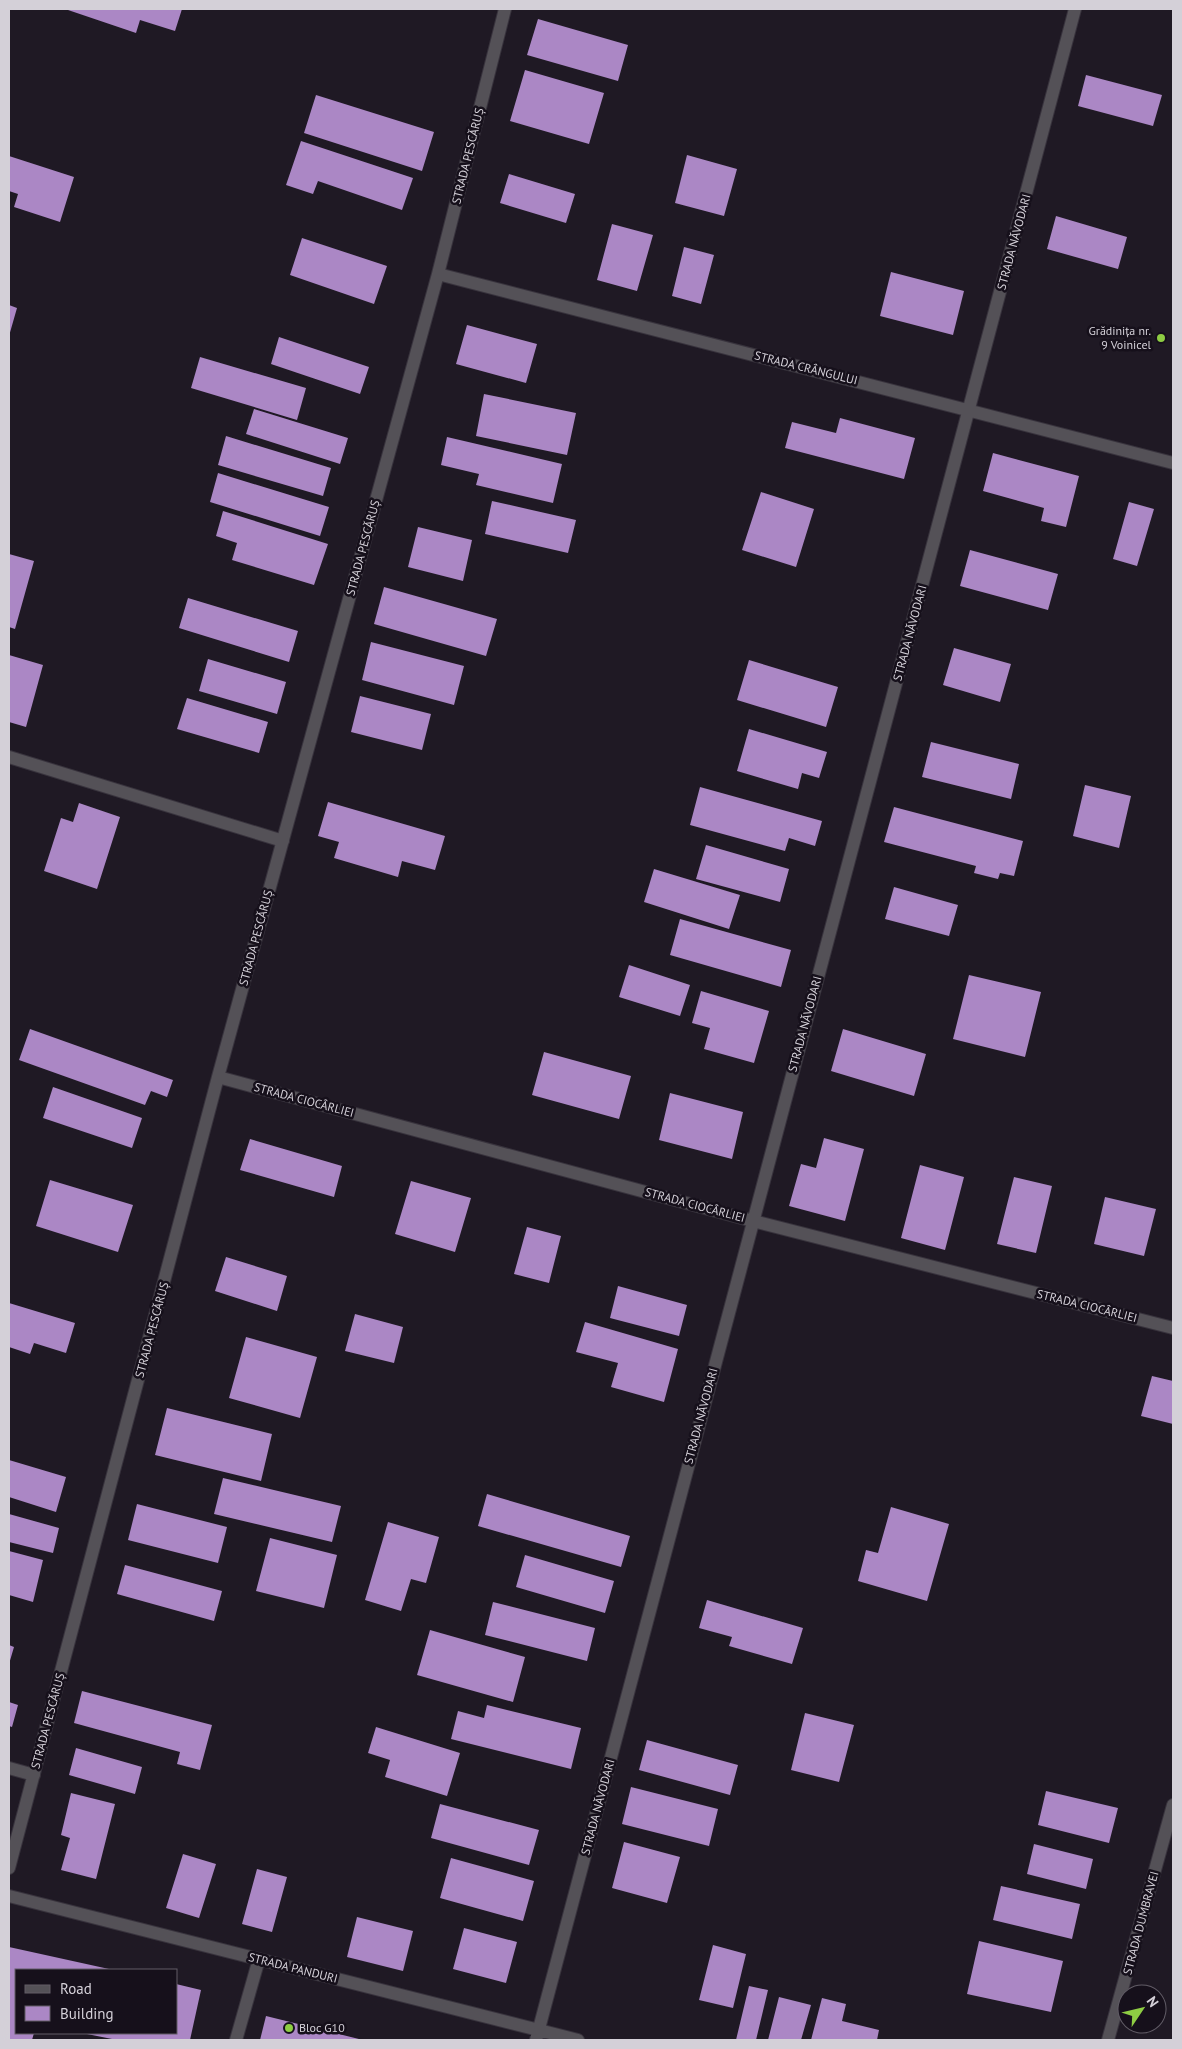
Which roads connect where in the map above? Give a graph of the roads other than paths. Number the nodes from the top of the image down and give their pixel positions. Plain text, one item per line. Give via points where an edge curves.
1 (505, 9) edge
2 (1076, 9) edge
3 (438, 274) junction
4 (970, 410) junction
5 (1173, 463) edge
6 (9, 757) edge
7 (283, 841) junction
8 (218, 1078) junction
9 (753, 1221) junction
10 (1173, 1328) edge
11 (9, 1768) edge
12 (34, 1775) junction
13 (1173, 1805) edge
14 (9, 1868) edge
15 (9, 1896) edge
16 (259, 1960) junction
17 (538, 2035) edge
18 (236, 2040) edge
19 (578, 2040) edge
20 (1108, 2040) edge

1 - 3 street, STRADA PESCĂRUȘ
2 - 4 street, STRADA NĂVODARI
3 - 4 street, STRADA CRÂNGULUI
3 - 7 street, STRADA PESCĂRUȘ
4 - 5 street, STRADA CRÂNGULUI
4 - 9 street, STRADA NĂVODARI
6 - 7 street
7 - 8 street, STRADA PESCĂRUȘ
8 - 9 street, STRADA CIOCÂRLIEI
8 - 12 street, STRADA PESCĂRUȘ
9 - 10 street, STRADA CIOCÂRLIEI
9 - 17 street, STRADA NĂVODARI
11 - 12 street
12 - 14 street, STRADA PESCĂRUȘ
13 - 20 street, STRADA DUMBRAVEI
15 - 16 street, STRADA PANDURI
16 - 17 street, STRADA PANDURI
16 - 18 street
17 - 19 street, STRADA PANDURI

